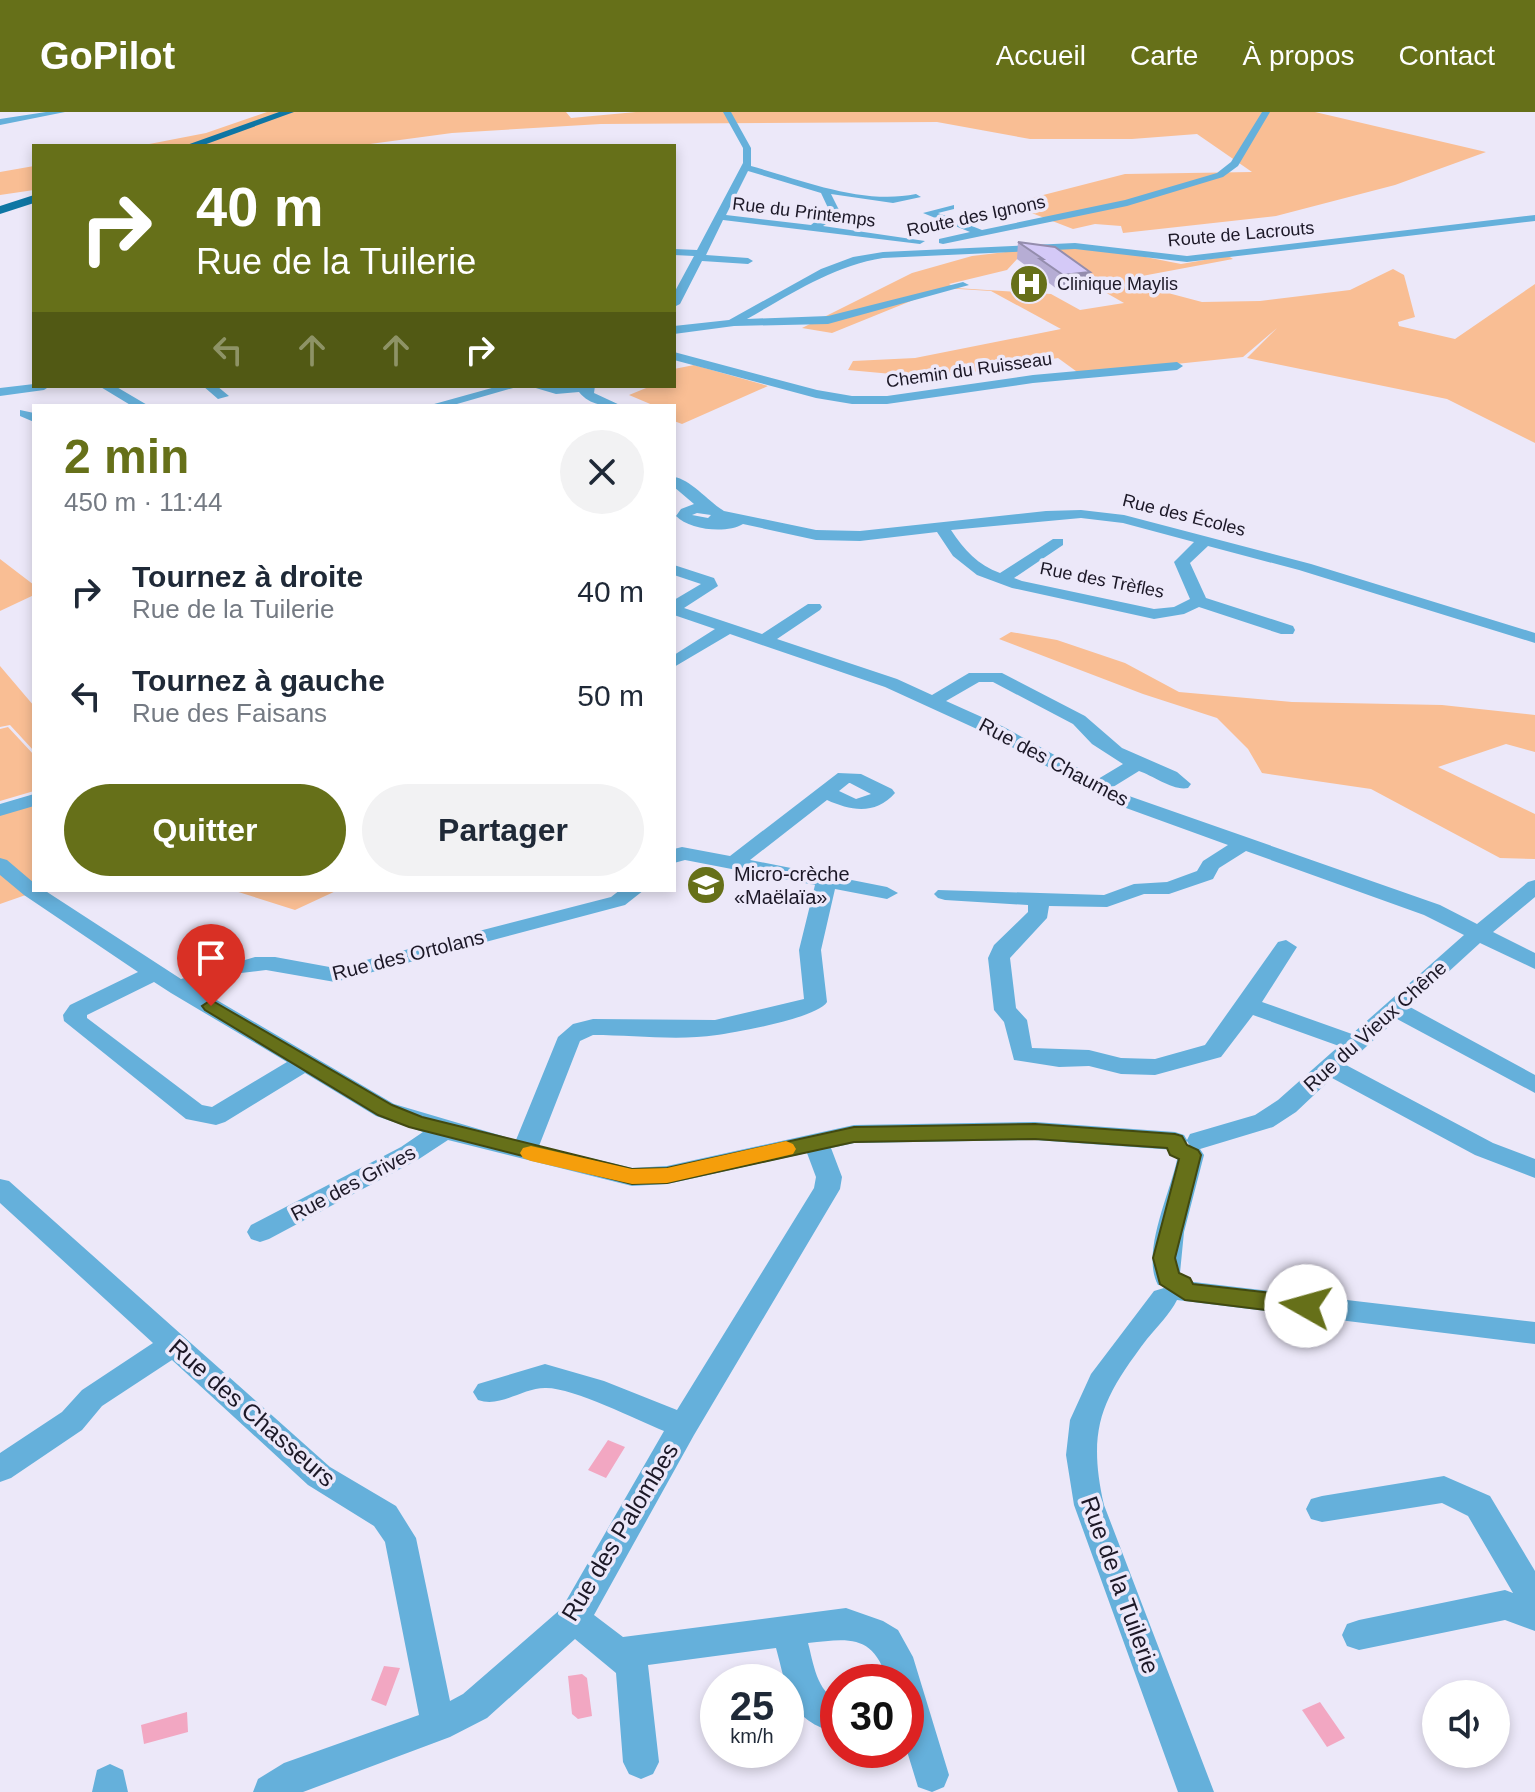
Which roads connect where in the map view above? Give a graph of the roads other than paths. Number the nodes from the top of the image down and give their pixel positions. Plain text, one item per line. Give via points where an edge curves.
1 (61, 112) edge
2 (289, 112) edge
3 (727, 112) edge
4 (1266, 112) edge
5 (0, 122) edge
6 (196, 144) edge
7 (746, 168) junction
8 (886, 189) dead end
9 (825, 191) junction
10 (856, 194) junction
11 (916, 197) dead end
12 (32, 200) edge
13 (951, 207) dead end
14 (0, 210) edge
15 (719, 217) junction
16 (1535, 218) edge
17 (811, 230) junction
18 (980, 232) junction
19 (933, 243) junction
20 (676, 252) edge
21 (901, 253) junction
22 (700, 256) junction
23 (748, 261) dead end
24 (963, 285) dead end
25 (676, 300) edge
26 (732, 323) junction
27 (676, 330) edge
28 (676, 357) edge
29 (1177, 366) dead end
30 (32, 388) edge
31 (109, 388) edge
32 (212, 388) edge
33 (506, 388) edge
34 (586, 388) edge
35 (0, 392) edge
36 (223, 396) dead end
37 (138, 404) edge
38 (446, 404) edge
39 (609, 404) edge
40 (676, 478) edge
41 (676, 483) edge
42 (714, 515) junction
43 (682, 518) edge
44 (941, 527) junction
45 (1206, 540) junction
46 (1058, 542) dead end
47 (676, 571) edge
48 (1002, 579) junction
49 (1198, 601) junction
50 (676, 607) edge
51 (814, 607) dead end
52 (676, 609) edge
53 (728, 628) junction
54 (1287, 630) dead end
55 (1535, 638) edge
56 (764, 640) junction
57 (676, 661) edge
58 (934, 701) junction
59 (1138, 763) junction
60 (1181, 784) dead end
61 (1099, 787) junction
62 (825, 792) dead end
63 (32, 801) edge
64 (0, 810) edge
65 (1243, 844) junction
66 (678, 855) edge
67 (735, 862) junction
68 (0, 864) edge
69 (826, 882) junction
70 (1535, 886) edge
71 (32, 892) edge
72 (33, 892) edge
73 (631, 892) edge
74 (887, 893) dead end
75 (945, 894) dead end
76 (1038, 900) junction
77 (1478, 933) junction
78 (1286, 947) dead end
79 (1535, 962) edge
80 (155, 973) junction
81 (179, 988) junction
82 (1248, 1005) junction
83 (1395, 1008) junction
84 (1355, 1043) junction
85 (306, 1062) junction
86 (1330, 1067) junction
87 (1535, 1085) edge
88 (444, 1130) junction
89 (816, 1142) junction
90 (1188, 1145) junction
91 (524, 1151) junction
92 (1535, 1169) edge
93 (0, 1188) edge
94 (260, 1232) dead end
95 (1172, 1290) junction
96 (1535, 1333) edge
97 (172, 1345) junction
98 (488, 1392) dead end
99 (683, 1426) junction
100 (0, 1469) edge
101 (1322, 1509) dead end
102 (1535, 1600) edge
103 (1535, 1616) edge
104 (574, 1619) junction
105 (788, 1633) junction
106 (1359, 1635) dead end
107 (618, 1653) junction
108 (899, 1664) edge
109 (820, 1711) edge
110 (438, 1725) junction
111 (924, 1752) edge
112 (641, 1762) dead end
113 (931, 1775) dead end
114 (271, 1792) edge
115 (1196, 1792) edge

1 - 5 street
2 - 6 main road
3 - 7 street via 747,148
4 - 18 street, Route des Ignons via 1235,164 1220,175 1127,203
7 - 9 street
7 - 15 street
8 - 10 street
9 - 10 street
9 - 17 street via 834,210
10 - 11 street via 892,202
12 - 14 main road
13 - 18 street via 928,213
15 - 17 street, Rue du Printemps
15 - 22 street
16 - 21 street, Route de Lacrouts via 1187,259 1075,246
17 - 19 street, Rue du Printemps
18 - 19 street, Route des Ignons
19 - 21 street, Route des Ignons
20 - 22 street
21 - 26 street, Route des Ignons via 843,264
22 - 23 street
22 - 25 street
24 - 26 street via 828,320
26 - 27 street, Route des Ignons
28 - 29 street, Chemin du Ruisseau via 852,400
30 - 35 street
31 - 37 street
32 - 36 street
33 - 38 street
34 - 39 street via 589,396
40 - 42 street
41 - 43 street
42 - 43 street, Rue des Écoles
42 - 44 street, Rue des Écoles via 816,535
44 - 45 street, Rue des Écoles via 1081,514
44 - 48 street, Rue des Trèfles via 958,553
45 - 49 street, Rue des Trèfles via 1182,562
45 - 55 street, Rue des Écoles
46 - 48 street
47 - 50 street, Rue des Chaumes via 710,586
48 - 49 street, Rue des Trèfles via 1154,614
49 - 54 street
51 - 56 street
52 - 53 street, Rue des Chaumes
53 - 56 street, Rue des Chaumes
53 - 57 street
56 - 58 street, Rue des Chaumes
58 - 59 street via 975,677 996,677 1079,720
58 - 61 street, Rue des Chaumes
59 - 60 street via 1165,771
59 - 61 street
61 - 65 street, Rue des Chaumes
62 - 67 street
63 - 64 street
65 - 76 street via 1210,865 1206,875 1169,888 1141,888 1107,901
65 - 77 street, Rue des Chaumes via 1432,910
66 - 67 street
67 - 69 street
68 - 71 street
69 - 74 street
69 - 91 street via 810,950 816,1002 715,1028 581,1029 570,1037
70 - 77 street, Rue du Vieux Chêne
72 - 80 street
73 - 81 street, Rue des Ortolans via 618,901 335,975 317,977 255,964
75 - 76 street
76 - 82 street via 1039,913 999,958 1005,1010 1015,1020 1022,1054 1155,1067 1213,1051
77 - 79 street, Rue des Chaumes
77 - 83 street, Rue du Vieux Chêne
78 - 82 street
80 - 81 street
80 - 85 street via 78,1010 76,1021 195,1113 216,1116
81 - 85 street
82 - 84 street
83 - 84 street, Rue du Vieux Chêne
83 - 87 street
84 - 86 street, Rue du Vieux Chêne
85 - 88 street via 385,1110
86 - 90 street, Rue du Vieux Chêne via 1264,1121
86 - 92 street via 1484,1149
88 - 91 street
88 - 94 street, Rue des Grives
89 - 90 street via 854,1134 1035,1131
89 - 91 street via 667,1175 632,1177
89 - 99 street, Rue des Palombes via 829,1177 827,1189
90 - 95 street via 1164,1258
93 - 97 street, Rue des Chasseurs
95 - 96 street
95 - 115 street, Rue de la Tuilerie via 1112,1366 1092,1404 1081,1434 1080,1467 1089,1505
97 - 100 street
97 - 110 street, Rue des Chasseurs via 319,1476 385,1516 400,1538
98 - 99 street via 545,1376 594,1389
99 - 104 street, Rue des Palombes
101 - 102 street via 1444,1489 1479,1506
103 - 106 street via 1505,1605
104 - 107 street
104 - 110 street, Rue des Palombes via 475,1706
105 - 107 street
105 - 108 street via 846,1623 878,1632
105 - 109 street via 806,1694
107 - 112 street via 632,1666
110 - 114 street, Rue des Palombes via 297,1775
111 - 113 street

